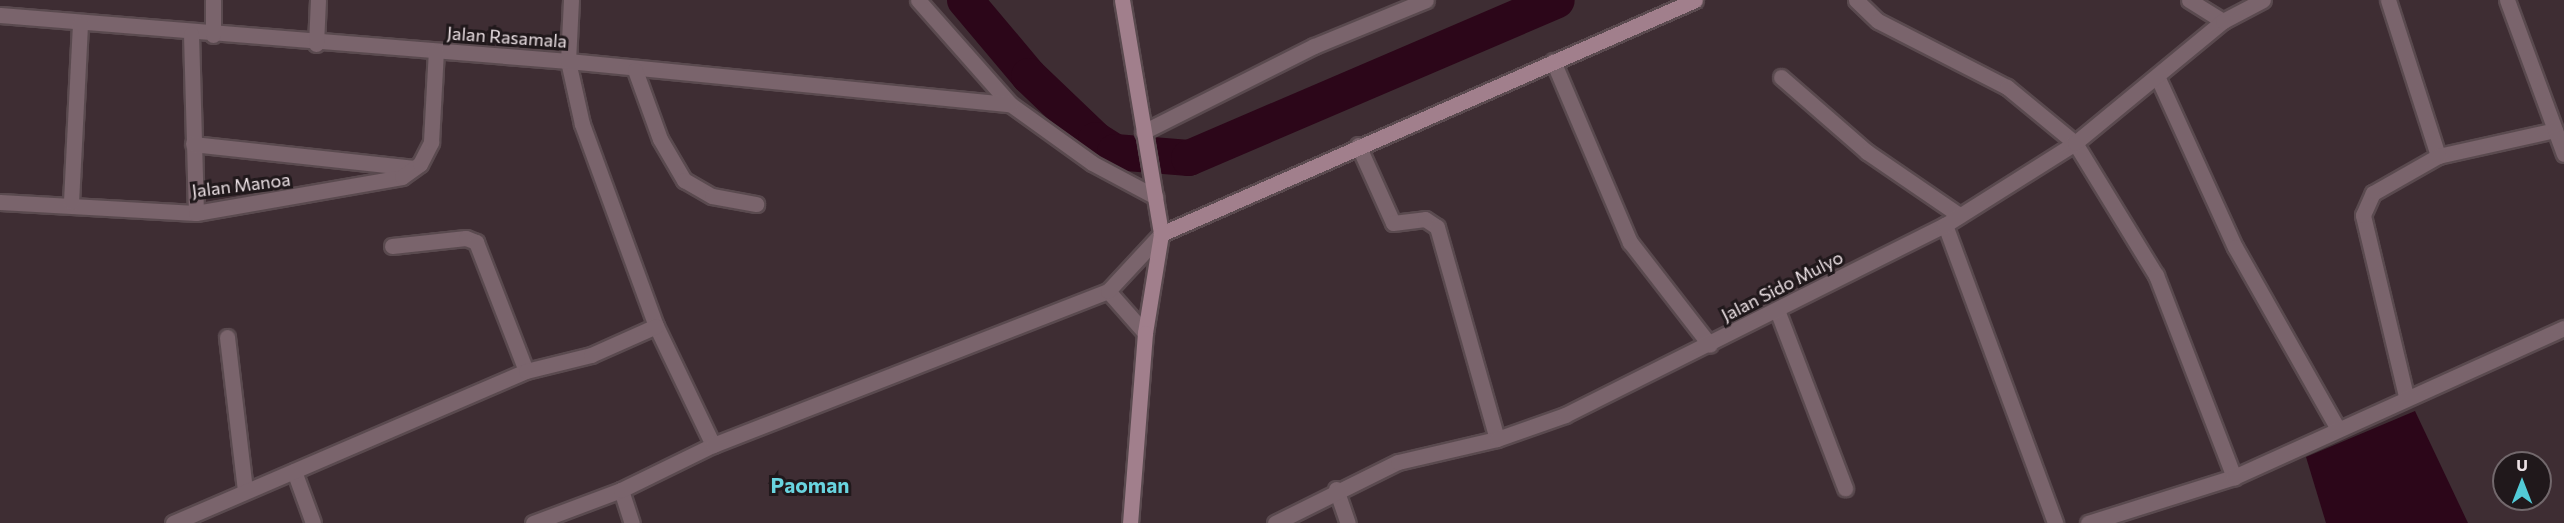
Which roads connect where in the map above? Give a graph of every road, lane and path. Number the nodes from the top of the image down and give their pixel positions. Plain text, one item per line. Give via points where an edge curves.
1 (213, 0) edge
2 (318, 0) edge
3 (571, 0) edge
4 (918, 0) edge
5 (1122, 0) edge
6 (1426, 0) edge
7 (1695, 0) edge
8 (1856, 0) edge
9 (2189, 0) edge
10 (2263, 0) edge
11 (2388, 0) edge
12 (2507, 0) edge
13 (0, 15) edge
14 (2223, 21) junction
15 (80, 24) junction
16 (191, 34) junction
17 (213, 35) junction
18 (316, 45) junction
19 (436, 51) junction
20 (568, 61) junction
21 (1553, 61) junction
22 (635, 70) junction
23 (2157, 76) junction
24 (1780, 78) dead end
25 (1010, 104) junction
26 (2555, 130) junction
27 (1144, 137) junction
28 (2075, 143) junction
29 (193, 144) junction
30 (1359, 145) junction
31 (2564, 154) edge
32 (2438, 156) junction
33 (414, 168) junction
34 (1156, 197) junction
35 (0, 202) edge
36 (71, 202) junction
37 (756, 204) dead end
38 (196, 213) junction
39 (1959, 215) junction
40 (1945, 225) junction
41 (1161, 234) junction
42 (393, 246) dead end
43 (1108, 291) junction
44 (1778, 310) junction
45 (656, 326) junction
46 (2564, 328) edge
47 (1145, 333) junction
48 (227, 337) dead end
49 (1710, 345) junction
50 (526, 371) junction
51 (2406, 396) junction
52 (2338, 429) junction
53 (1497, 439) junction
54 (713, 445) junction
55 (294, 471) junction
56 (2234, 477) junction
57 (1845, 488) dead end
58 (1336, 489) junction
59 (245, 490) junction
60 (621, 490) junction
61 (173, 523) edge
62 (313, 523) edge
63 (533, 523) edge
64 (632, 523) edge
65 (1130, 523) edge
66 (1275, 523) edge
67 (1348, 523) edge
68 (2055, 523) edge
69 (2088, 523) edge

1 - 17 street
2 - 18 street
3 - 20 street
4 - 25 street
5 - 27 street
6 - 27 street via 1279,63
7 - 21 street
8 - 28 street via 1878,21 2007,87
9 - 14 street
10 - 14 street, Jalan Sido Mulyo
11 - 32 street
12 - 26 street
13 - 15 street, Jalan Rasamala
14 - 23 street, Jalan Sido Mulyo
15 - 16 street, Jalan Rasamala
15 - 36 street
16 - 17 street, Jalan Rasamala
16 - 29 street
17 - 18 street, Jalan Rasamala
18 - 19 street, Jalan Rasamala
19 - 20 street, Jalan Rasamala
19 - 33 street via 431,142
20 - 22 street, Jalan Rasamala
20 - 45 street via 582,124
21 - 30 street
21 - 49 street via 1630,242
22 - 25 street, Jalan Rasamala
22 - 37 street via 660,139 684,180 712,196
23 - 28 street, Jalan Sido Mulyo
23 - 52 street via 2235,247
24 - 39 street via 1868,152
25 - 34 street via 1092,163
26 - 31 street
26 - 32 street
27 - 34 street
28 - 39 street, Jalan Sido Mulyo
28 - 56 street via 2156,274
29 - 33 street
29 - 38 street
30 - 41 street
30 - 53 street via 1393,223 1425,219 1437,227
32 - 51 street via 2373,193 2363,215
33 - 38 street, Jalan Manoa via 402,177 338,192
34 - 41 street
35 - 36 street, Jalan Manoa
36 - 38 street, Jalan Manoa
39 - 40 street, Jalan Sido Mulyo
40 - 44 street, Jalan Sido Mulyo
40 - 68 street
41 - 43 street
41 - 47 street
42 - 50 street via 476,242
43 - 47 street
43 - 54 street
44 - 49 street, Jalan Sido Mulyo
44 - 57 street
45 - 50 street via 591,355
45 - 54 street
46 - 51 street
47 - 65 street
48 - 59 street
49 - 53 street, Jalan Sido Mulyo via 1565,415
50 - 55 street
51 - 52 street
52 - 56 street
53 - 58 street, Jalan Sido Mulyo via 1426,453
54 - 60 street
55 - 59 street
55 - 62 street
56 - 69 street
58 - 66 street, Jalan Sido Mulyo
58 - 67 street
59 - 61 street
60 - 63 street
60 - 64 street

